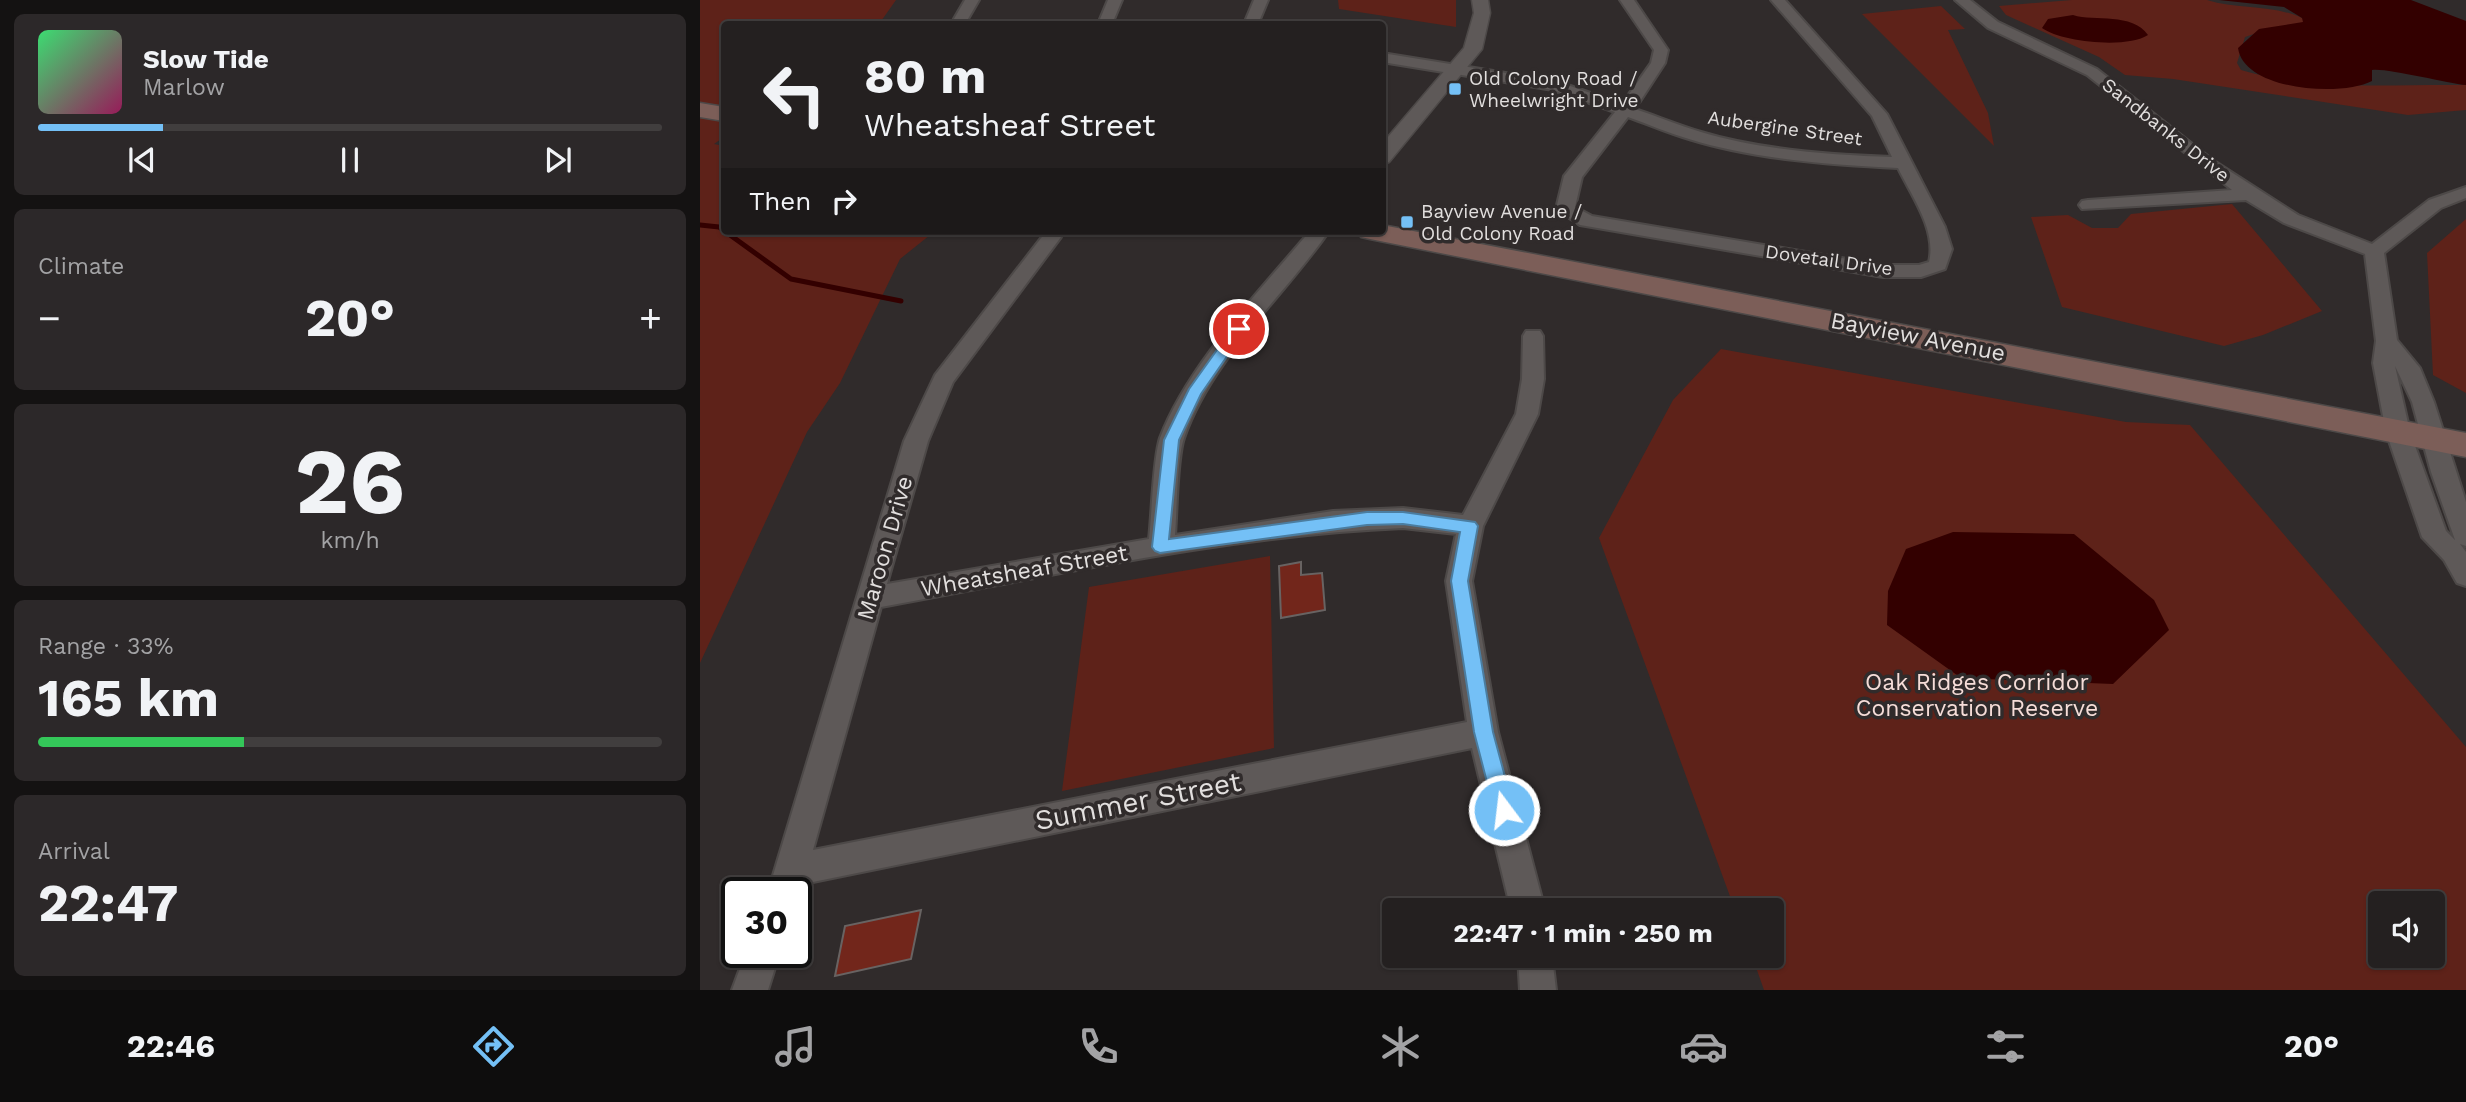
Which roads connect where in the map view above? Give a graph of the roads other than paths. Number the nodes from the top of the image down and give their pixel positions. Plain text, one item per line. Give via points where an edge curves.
1 (972, 0) edge
2 (1115, 0) edge
3 (1261, 0) edge
4 (1480, 0) edge
5 (1627, 0) edge
6 (1777, 0) edge
7 (1962, 0) edge
8 (960, 21) edge
9 (1106, 21) edge
10 (1252, 21) edge
11 (1386, 58) edge
12 (1460, 68) junction
13 (700, 110) edge
14 (1623, 110) junction
15 (721, 114) edge
16 (1386, 153) edge
17 (1906, 163) junction
18 (2466, 192) edge
19 (2249, 194) junction
20 (2088, 205) dead end
21 (1386, 234) edge
22 (1317, 235) edge
23 (1052, 237) dead end
24 (2374, 251) junction
25 (1533, 336) dead end
26 (2387, 341) junction
27 (2398, 432) junction
28 (2433, 438) junction
29 (2466, 445) edge
30 (1470, 526) junction
31 (1160, 547) junction
32 (2463, 552) edge
33 (870, 598) junction
34 (1483, 732) junction
35 (789, 877) edge
36 (807, 877) edge
37 (1525, 898) edge
38 (758, 968) edge
39 (1536, 968) edge
40 (750, 990) edge
41 (1538, 990) edge

1 - 8 street
2 - 9 street
3 - 10 street
4 - 12 street via 1479,30
5 - 14 street via 1661,50 1645,85
6 - 17 street, Dovetail Drive via 1879,114
7 - 19 street, Sandbanks Drive via 1993,25 2092,72
11 - 12 street, Aubergine Street
12 - 14 street, Aubergine Street via 1556,86
12 - 16 street
13 - 15 main road
14 - 17 street, Aubergine Street via 1739,146 1850,161
14 - 17 street, Dovetail Drive via 1573,176 1565,209 1587,222 1883,271 1920,271 1938,265 1942,249
18 - 24 street via 2435,204
19 - 20 street
19 - 24 street, Sandbanks Drive via 2291,219
21 - 27 main road, Bayview Avenue
22 - 31 street via 1239,329 1195,392 1171,440
23 - 33 street, Maroon Drive via 943,380 916,441
24 - 26 street
25 - 30 street via 1527,414
26 - 27 street via 2384,363
26 - 28 street via 2409,368
27 - 28 main road, Bayview Avenue
27 - 32 street via 2435,537
28 - 29 main road, Bayview Avenue
28 - 32 street
30 - 31 street, Wheatsheaf Street via 1367,519
30 - 34 street via 1459,581
31 - 33 street, Wheatsheaf Street
33 - 35 street, Maroon Drive
34 - 36 street, Summer Street
34 - 37 street
38 - 40 street
39 - 41 street

